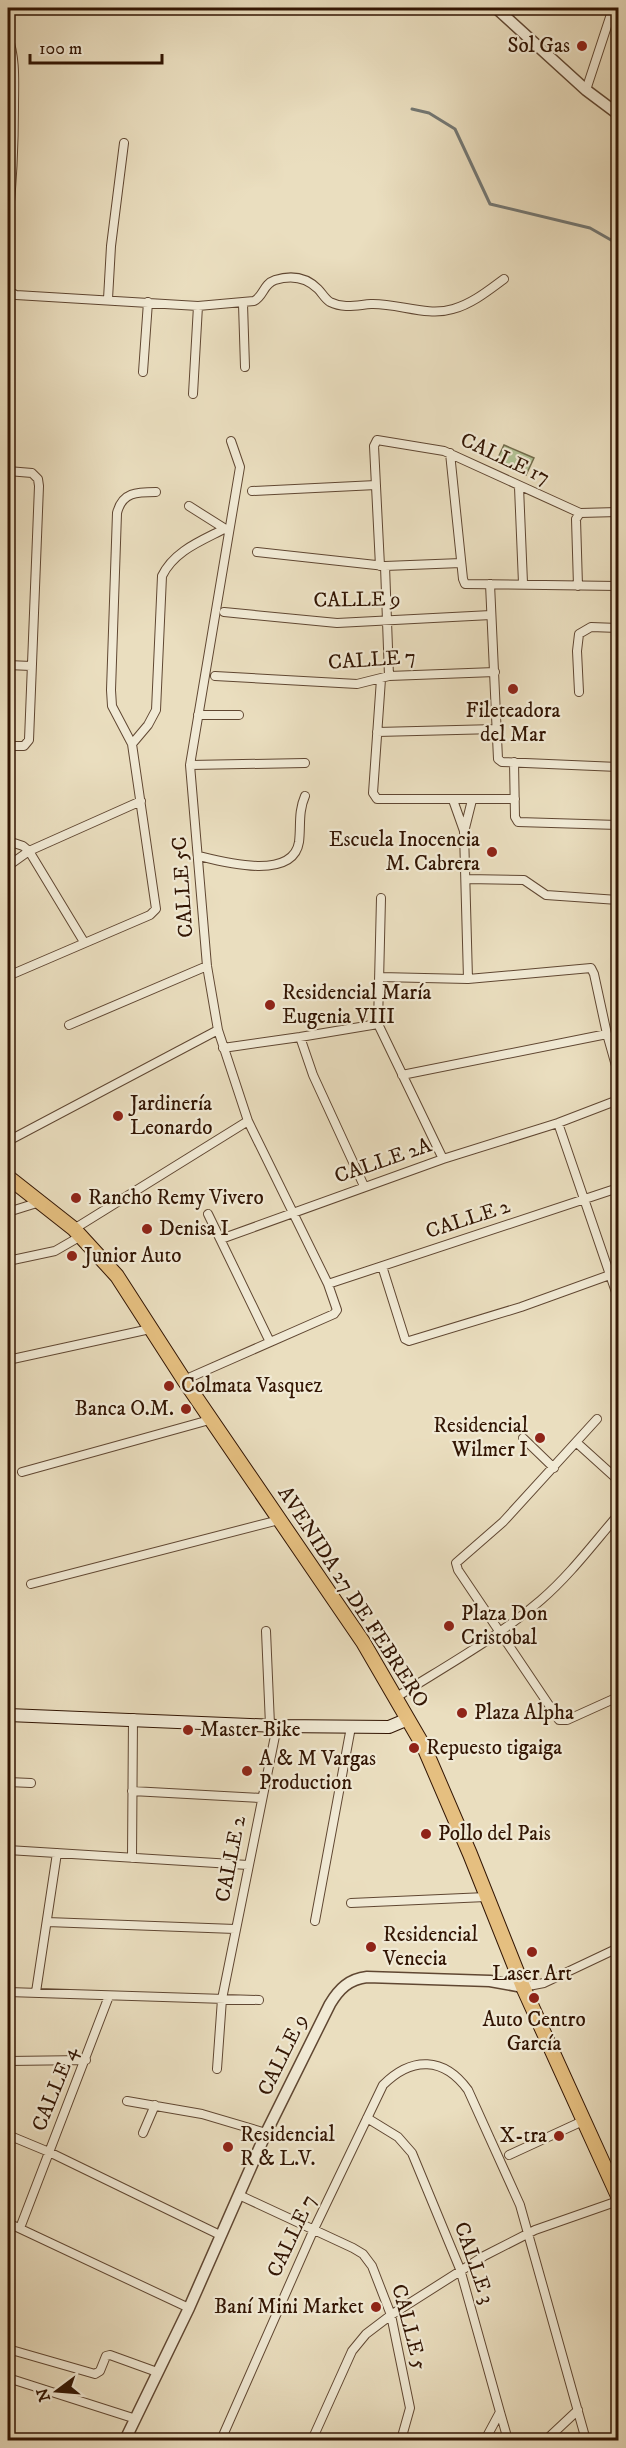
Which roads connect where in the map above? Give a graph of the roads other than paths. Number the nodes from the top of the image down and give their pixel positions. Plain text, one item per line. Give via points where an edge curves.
1 (496, 8) edge
2 (613, 8) edge
3 (8, 41) edge
4 (11, 79) edge
5 (586, 90) junction
6 (618, 114) edge
7 (124, 143) dead end
8 (8, 224) edge
9 (504, 279) dead end
10 (8, 291) edge
11 (108, 299) junction
12 (148, 302) junction
13 (243, 304) junction
14 (198, 306) junction
15 (245, 367) dead end
16 (143, 372) dead end
17 (193, 394) dead end
18 (231, 441) dead end
19 (450, 453) junction
20 (8, 471) edge
21 (376, 485) junction
22 (519, 486) junction
23 (252, 491) dead end
24 (156, 492) dead end
25 (189, 506) dead end
26 (618, 512) edge
27 (580, 513) junction
28 (227, 530) junction
29 (257, 552) dead end
30 (461, 563) junction
31 (383, 566) junction
32 (523, 583) junction
33 (490, 584) junction
34 (578, 586) junction
35 (618, 586) edge
36 (224, 612) dead end
37 (491, 615) junction
38 (389, 620) junction
39 (618, 628) edge
40 (8, 665) edge
41 (31, 666) junction
42 (495, 672) junction
43 (215, 676) dead end
44 (385, 678) junction
45 (579, 692) dead end
46 (198, 715) junction
47 (239, 715) dead end
48 (496, 729) junction
49 (377, 732) junction
50 (132, 744) junction
51 (8, 746) edge
52 (514, 762) junction
53 (305, 763) dead end
54 (190, 765) junction
55 (618, 767) edge
56 (305, 796) dead end
57 (514, 799) junction
58 (453, 800) junction
59 (472, 800) junction
60 (141, 801) junction
61 (618, 825) edge
62 (464, 832) junction
63 (8, 841) edge
64 (29, 851) junction
65 (199, 856) junction
66 (8, 866) edge
67 (466, 879) junction
68 (381, 898) dead end
69 (618, 900) edge
70 (84, 942) junction
71 (207, 966) junction
72 (8, 976) edge
73 (380, 977) junction
74 (468, 979) junction
75 (378, 1024) junction
76 (69, 1025) dead end
77 (218, 1030) junction
78 (607, 1034) junction
79 (300, 1037) junction
80 (223, 1048) junction
81 (618, 1073) edge
82 (402, 1075) junction
83 (618, 1100) edge
84 (248, 1121) junction
85 (558, 1122) junction
86 (8, 1141) edge
87 (443, 1159) junction
88 (8, 1177) edge
89 (364, 1186) junction
90 (618, 1188) edge
91 (586, 1200) junction
92 (40, 1202) junction
93 (8, 1212) edge
94 (293, 1212) junction
95 (208, 1214) dead end
96 (78, 1232) junction
97 (221, 1239) junction
98 (8, 1261) edge
99 (382, 1266) junction
100 (615, 1274) edge
101 (328, 1284) junction
102 (618, 1298) edge
103 (150, 1329) junction
104 (270, 1342) junction
105 (8, 1360) edge
106 (184, 1380) junction
107 (213, 1419) junction
108 (597, 1419) dead end
109 (523, 1438) dead end
110 (576, 1442) junction
111 (554, 1468) junction
112 (22, 1472) dead end
113 (618, 1480) edge
114 (618, 1515) edge
115 (279, 1520) junction
116 (31, 1584) dead end
117 (500, 1630) junction
118 (266, 1631) dead end
119 (618, 1697) edge
120 (395, 1698) junction
121 (8, 1715) edge
122 (133, 1718) junction
123 (408, 1719) junction
124 (274, 1725) junction
125 (351, 1726) junction
126 (8, 1782) edge
127 (31, 1783) dead end
128 (132, 1791) junction
129 (261, 1798) junction
130 (8, 1850) edge
131 (57, 1853) junction
132 (132, 1858) junction
133 (248, 1865) junction
134 (486, 1897) junction
135 (351, 1902) dead end
136 (315, 1921) dead end
137 (46, 1922) junction
138 (235, 1929) junction
139 (618, 1948) edge
140 (523, 1987) junction
141 (8, 1992) edge
142 (36, 1992) junction
143 (109, 1996) junction
144 (222, 1999) junction
145 (259, 2000) dead end
146 (86, 2060) junction
147 (8, 2061) edge
148 (217, 2069) dead end
149 (127, 2101) dead end
150 (154, 2105) junction
151 (367, 2118) junction
152 (585, 2120) junction
153 (143, 2133) dead end
154 (266, 2133) junction
155 (8, 2135) edge
156 (49, 2152) junction
157 (509, 2156) dead end
158 (239, 2195) junction
159 (618, 2198) edge
160 (8, 2223) edge
161 (20, 2228) junction
162 (314, 2229) junction
163 (529, 2233) junction
164 (220, 2235) junction
165 (460, 2269) junction
166 (189, 2308) junction
167 (391, 2315) junction
168 (8, 2349) edge
169 (157, 2372) junction
170 (8, 2378) edge
171 (578, 2410) junction
172 (500, 2412) junction
173 (136, 2419) junction
174 (125, 2440) edge
175 (220, 2440) edge
176 (312, 2440) edge
177 (401, 2440) edge
178 (485, 2440) edge
179 (508, 2440) edge
180 (546, 2440) edge
181 (586, 2440) edge

1 - 5 street
2 - 5 street
3 - 4 street via 14,62
4 - 8 street via 13,172
5 - 6 street
7 - 11 street
9 - 13 street via 453,310 372,304 347,307 329,302 304,278 277,279 266,284 258,299
10 - 11 street via 16,295
11 - 12 street
12 - 14 street
12 - 16 street
13 - 14 street
13 - 15 street
14 - 17 street
18 - 28 street, CALLE 5C via 240,466
19 - 21 street, CALLE 17 via 435,447 375,441
19 - 22 street, CALLE 17
19 - 30 street
20 - 41 street via 36,476 39,486
21 - 23 street
21 - 31 street
22 - 27 street, CALLE 17
22 - 32 street
24 - 50 street via 124,497 117,513 112,706
25 - 28 street
26 - 27 street, CALLE 17
27 - 34 street via 576,519
28 - 46 street, CALLE 5C
28 - 50 street via 183,552 171,561 162,576 156,710
29 - 31 street
30 - 31 street
30 - 33 street via 465,584
31 - 38 street
32 - 33 street
32 - 34 street
33 - 37 street
34 - 35 street
36 - 38 street, CALLE 9 via 338,623
37 - 38 street, CALLE 9
37 - 42 street
38 - 44 street
39 - 45 street via 591,627 579,634
40 - 41 street
41 - 51 street via 27,744
42 - 44 street, CALLE 7
42 - 48 street
43 - 44 street, CALLE 7 via 357,684
44 - 49 street
46 - 47 street
46 - 54 street, CALLE 5C
48 - 49 street
48 - 52 street via 498,759
49 - 58 street via 373,793 377,799
50 - 60 street
52 - 55 street
52 - 57 street
53 - 54 street
54 - 65 street, CALLE 5C
56 - 65 street via 299,844 289,859 271,865 237,866
57 - 59 street
57 - 61 street via 517,821
58 - 59 street
58 - 62 street
59 - 62 street
60 - 64 street
60 - 70 street via 155,912
62 - 67 street
63 - 64 street
64 - 66 street
64 - 70 street
65 - 71 street, CALLE 5C
67 - 69 street via 524,880 546,895
67 - 74 street
68 - 73 street
70 - 72 street
71 - 76 street
71 - 77 street, CALLE 5C
73 - 74 street
73 - 75 street
74 - 78 street via 591,968 599,985
75 - 79 street
75 - 82 street
77 - 80 street, CALLE 5C
77 - 86 street
78 - 81 street
78 - 82 street
79 - 80 street
79 - 89 street via 313,1075
80 - 84 street, CALLE 5C
82 - 87 street
83 - 85 street, CALLE 2A
84 - 94 street, CALLE 5C
84 - 96 street
85 - 87 street, CALLE 2A
85 - 91 street
87 - 89 street, CALLE 2A
88 - 92 main road, AVENIDA 27 DE FEBRERO
89 - 94 street, CALLE 2A
90 - 91 street, CALLE 2
91 - 99 street, CALLE 2
91 - 100 street
92 - 93 street
92 - 96 main road, AVENIDA 27 DE FEBRERO
94 - 97 street, CALLE 2A
94 - 101 street, CALLE 5C
95 - 97 street
96 - 98 street via 56,1251
96 - 103 main road, AVENIDA 27 DE FEBRERO via 117,1276
97 - 104 street
99 - 100 street via 405,1339 409,1341
99 - 101 street, CALLE 2
100 - 102 street
101 - 104 street, CALLE 5C via 337,1310 334,1314
103 - 105 street
103 - 106 main road, AVENIDA 27 DE FEBRERO
104 - 106 street
106 - 107 main road, AVENIDA 27 DE FEBRERO
107 - 112 street
107 - 115 main road, AVENIDA 27 DE FEBRERO
108 - 110 street
109 - 111 street
110 - 111 street
110 - 113 street
111 - 117 street via 503,1522 456,1563
114 - 117 street via 561,1581
115 - 116 street
115 - 120 main road, AVENIDA 27 DE FEBRERO via 363,1642
117 - 119 street via 559,1720
117 - 120 street
118 - 124 street, CALLE 2
120 - 123 main road, AVENIDA 27 DE FEBRERO
121 - 122 main road
122 - 124 main road
122 - 128 street
123 - 125 main road via 389,1727
123 - 134 main road, AVENIDA 27 DE FEBRERO via 435,1773
124 - 125 main road
124 - 129 street, CALLE 2
125 - 136 street
126 - 127 street
128 - 129 street
128 - 132 street
129 - 133 street, CALLE 2
130 - 131 street
131 - 132 street
131 - 137 street
132 - 133 street
133 - 138 street, CALLE 2
134 - 135 street
134 - 140 main road, AVENIDA 27 DE FEBRERO
137 - 138 street
137 - 142 street
138 - 144 street, CALLE 2
139 - 140 street via 544,1983
140 - 152 main road, AVENIDA 27 DE FEBRERO
140 - 154 street, CALLE 9 via 490,1981 373,1977 350,1981 330,2004
141 - 142 street
142 - 143 street
143 - 144 street
143 - 146 street, CALLE 4
144 - 145 street
144 - 148 street, CALLE 2
146 - 147 street
146 - 156 street, CALLE 4
149 - 150 street
150 - 153 street
150 - 154 street
151 - 162 street, CALLE 7
151 - 163 street, CALLE 7 via 383,2085 407,2067 435,2065 453,2074 476,2105
151 - 165 street, CALLE 3 via 398,2137 412,2153
152 - 157 street
152 - 159 main road, AVENIDA 27 DE FEBRERO
154 - 158 street, CALLE 9
155 - 156 street
156 - 161 street, CALLE 4
156 - 164 street
158 - 162 street, CALLE 5
158 - 164 street, CALLE 9
159 - 163 street
160 - 161 street
161 - 166 street
162 - 167 street, CALLE 5 via 363,2254 372,2266
162 - 175 street, CALLE 7
163 - 165 street
163 - 171 street, CALLE 7
164 - 166 street, CALLE 9
165 - 167 street
165 - 172 street, CALLE 3
166 - 169 street, CALLE 9
167 - 176 street via 352,2351
167 - 177 street, CALLE 5 via 410,2408
168 - 169 street via 95,2374 108,2355
169 - 173 street, CALLE 9
170 - 173 street
171 - 180 street
171 - 181 street, CALLE 7
172 - 178 street
172 - 179 street, CALLE 3
173 - 174 street, CALLE 9

